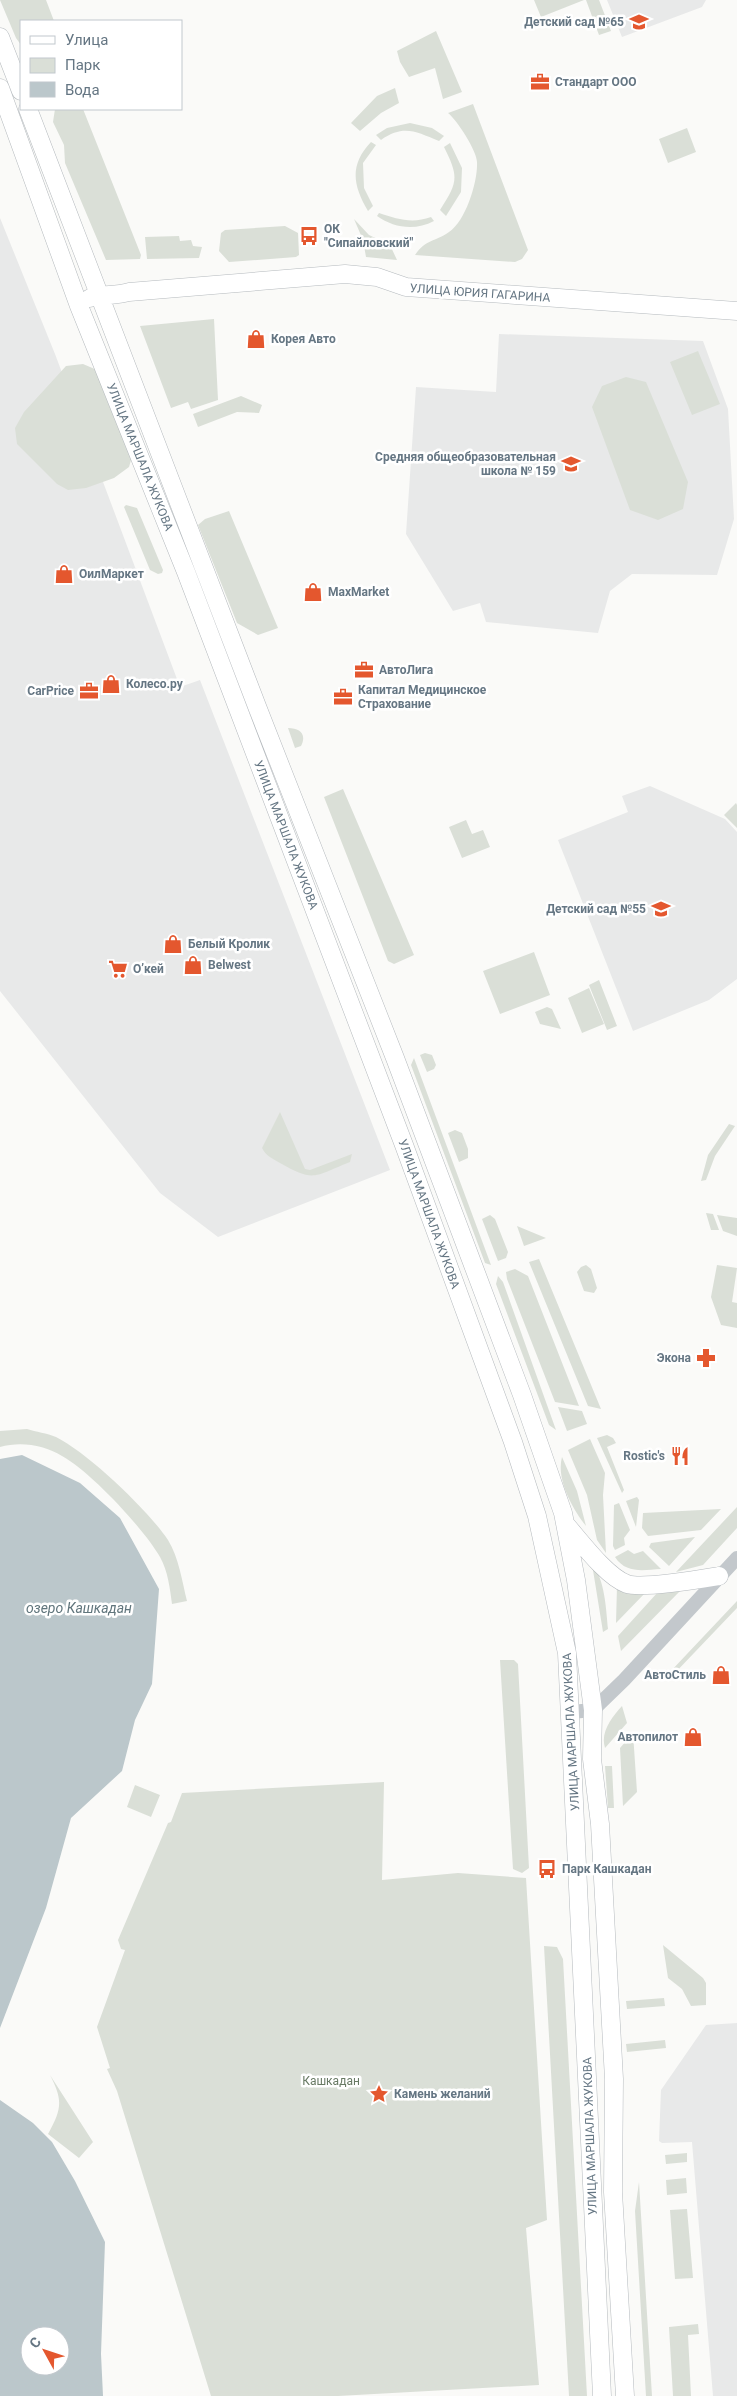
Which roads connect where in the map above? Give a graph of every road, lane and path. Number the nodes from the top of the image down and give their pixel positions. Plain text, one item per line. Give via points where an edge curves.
1 (0, 37) edge
2 (0, 88) edge
3 (20, 88) edge
4 (28, 110) edge
5 (100, 295) junction
6 (78, 302) junction
7 (737, 311) edge
8 (566, 1525) junction
9 (737, 1558) edge
10 (719, 1576) junction
11 (593, 1710) junction
12 (571, 1712) junction
13 (602, 2396) edge
14 (625, 2396) edge

1 - 3 main road
2 - 6 main road, УЛИЦА МАРШАЛА ЖУКОВА
4 - 5 main road, УЛИЦА МАРШАЛА ЖУКОВА
5 - 6 main road, УЛИЦА ЮРИЯ ГАГАРИНА
5 - 7 main road, УЛИЦА ЮРИЯ ГАГАРИНА via 345,274 377,277 406,288
5 - 8 main road, УЛИЦА МАРШАЛА ЖУКОВА via 395,1058 522,1395
6 - 12 main road, УЛИЦА МАРШАЛА ЖУКОВА via 248,734 513,1442 537,1516 566,1647
8 - 10 main road via 606,1569 628,1584 658,1584
8 - 11 main road, УЛИЦА МАРШАЛА ЖУКОВА
9 - 10 street
10 - 11 street
11 - 12 street
11 - 14 main road, УЛИЦА МАРШАЛА ЖУКОВА via 592,1759 600,1824 614,2079 613,2192
12 - 13 main road, УЛИЦА МАРШАЛА ЖУКОВА

